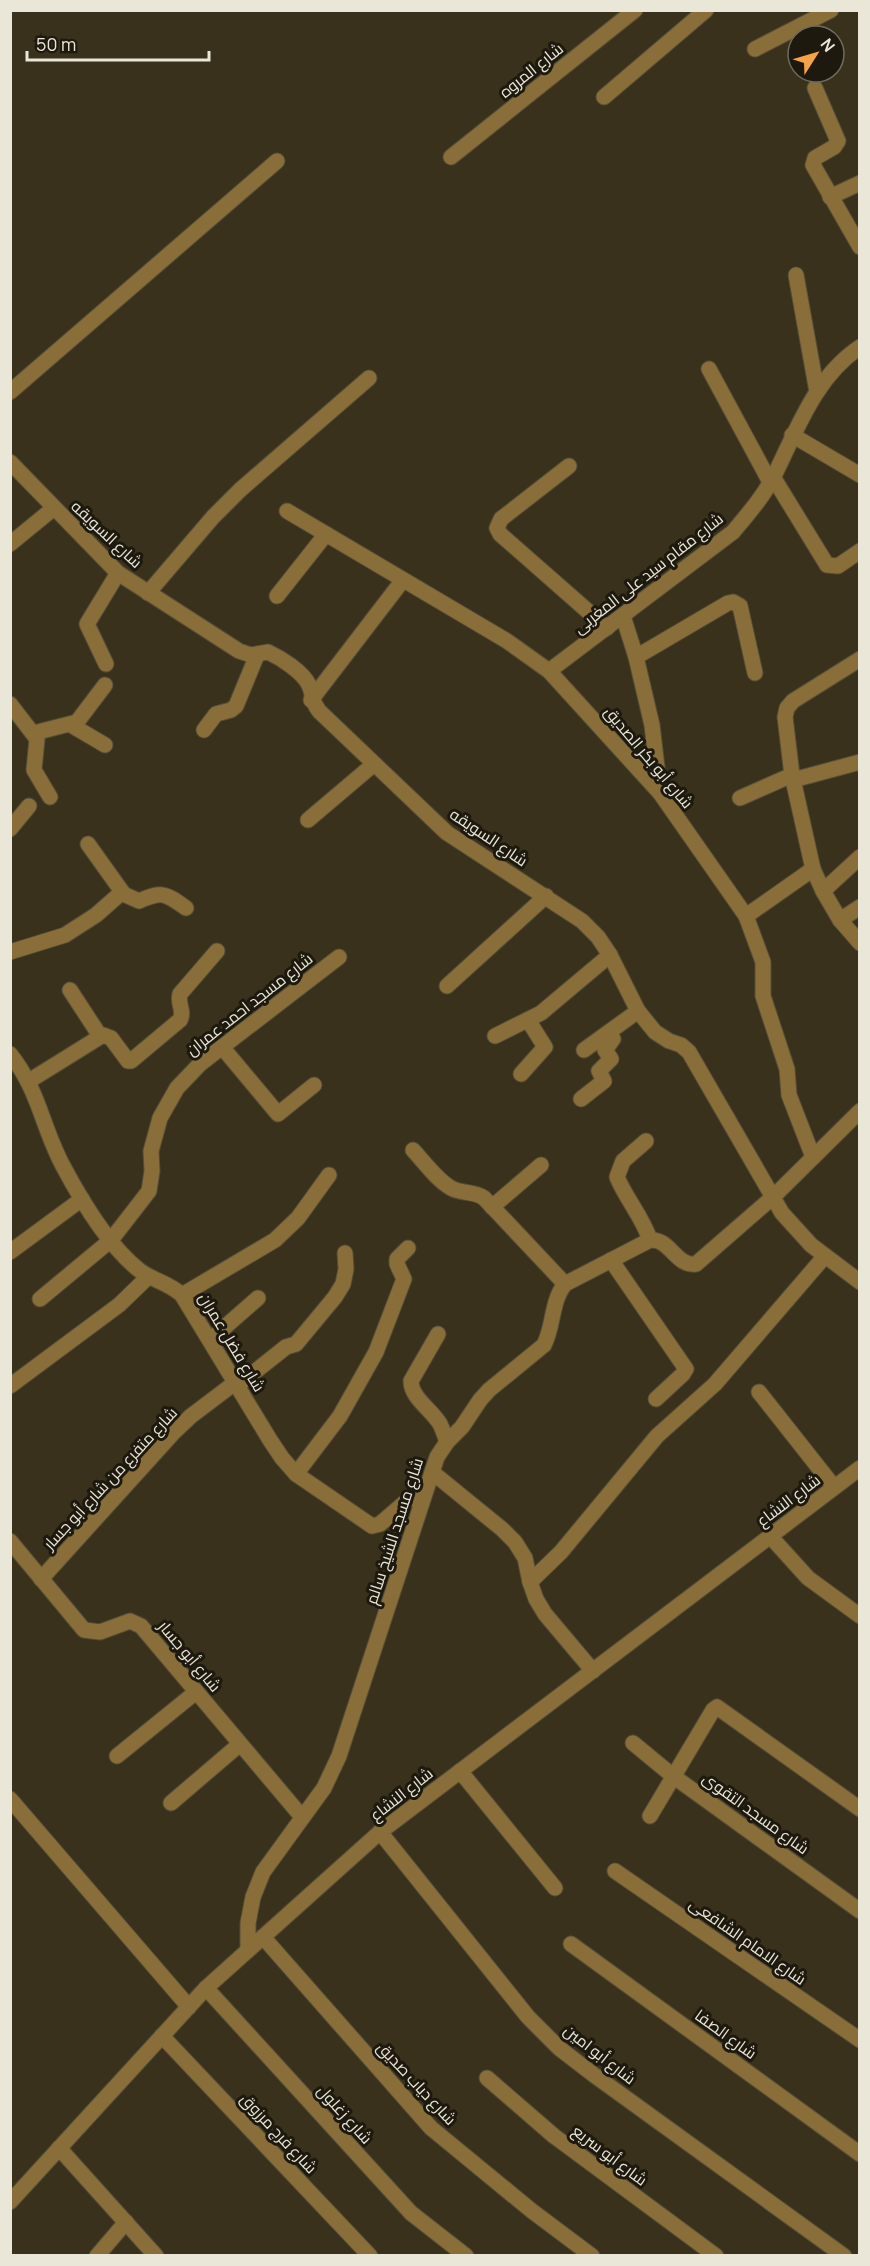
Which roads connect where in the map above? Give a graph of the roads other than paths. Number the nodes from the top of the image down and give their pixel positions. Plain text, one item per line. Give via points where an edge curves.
1 (635, 10) edge
2 (706, 10) edge
3 (831, 10) edge
4 (755, 50) dead end
5 (814, 88) dead end
6 (604, 97) dead end
7 (451, 158) dead end
8 (277, 161) dead end
9 (860, 183) edge
10 (830, 197) junction
11 (860, 247) edge
12 (796, 274) dead end
13 (860, 347) edge
14 (709, 369) dead end
15 (369, 378) dead end
16 (10, 392) edge
17 (817, 392) junction
18 (792, 435) junction
19 (10, 462) edge
20 (569, 466) dead end
21 (860, 475) edge
22 (771, 480) junction
23 (54, 508) junction
24 (287, 511) dead end
25 (326, 534) junction
26 (10, 544) edge
27 (860, 551) edge
28 (118, 573) junction
29 (403, 580) junction
30 (148, 593) junction
31 (277, 596) dead end
32 (623, 616) junction
33 (607, 628) junction
34 (257, 655) junction
35 (636, 657) junction
36 (860, 659) edge
37 (106, 664) dead end
38 (549, 671) junction
39 (755, 673) dead end
40 (105, 685) dead end
41 (311, 700) junction
42 (10, 704) edge
43 (71, 725) junction
44 (204, 730) dead end
45 (34, 733) junction
46 (105, 745) dead end
47 (860, 762) edge
48 (374, 764) junction
49 (793, 778) junction
50 (660, 793) junction
51 (50, 797) dead end
52 (740, 798) dead end
53 (29, 806) dead end
54 (308, 820) dead end
55 (10, 829) edge
56 (88, 844) dead end
57 (860, 857) edge
58 (813, 869) junction
59 (823, 891) junction
60 (123, 893) junction
61 (546, 896) junction
62 (860, 906) edge
63 (186, 908) dead end
64 (746, 916) junction
65 (840, 920) junction
66 (859, 940) edge
67 (217, 951) dead end
68 (10, 952) edge
69 (610, 955) junction
70 (339, 957) dead end
71 (447, 986) dead end
72 (70, 990) dead end
73 (638, 1011) junction
74 (528, 1020) junction
75 (609, 1033) junction
76 (100, 1036) junction
77 (495, 1036) dead end
78 (222, 1047) junction
79 (584, 1050) dead end
80 (11, 1054) edge
81 (521, 1074) dead end
82 (29, 1081) junction
83 (314, 1085) dead end
84 (581, 1099) dead end
85 (860, 1111) edge
86 (646, 1141) dead end
87 (413, 1150) dead end
88 (813, 1157) junction
89 (541, 1165) dead end
90 (329, 1175) dead end
91 (773, 1197) junction
92 (82, 1199) junction
93 (492, 1207) junction
94 (111, 1239) junction
95 (650, 1240) junction
96 (408, 1248) dead end
97 (10, 1252) edge
98 (345, 1253) dead end
99 (825, 1256) junction
100 (611, 1260) junction
101 (148, 1277) junction
102 (860, 1282) edge
103 (565, 1284) junction
104 (182, 1295) junction
105 (258, 1298) dead end
106 (40, 1299) dead end
107 (438, 1334) dead end
108 (210, 1340) junction
109 (237, 1384) junction
110 (10, 1386) edge
111 (759, 1392) dead end
112 (656, 1399) dead end
113 (447, 1442) junction
114 (860, 1468) edge
115 (432, 1472) junction
116 (296, 1474) junction
117 (834, 1487) junction
118 (423, 1498) junction
119 (770, 1536) junction
120 (10, 1541) edge
121 (41, 1579) junction
122 (530, 1582) junction
123 (860, 1616) edge
124 (593, 1671) junction
125 (196, 1692) junction
126 (633, 1743) dead end
127 (240, 1744) junction
128 (117, 1756) dead end
129 (460, 1772) junction
130 (673, 1776) junction
131 (10, 1799) edge
132 (171, 1803) dead end
133 (860, 1809) edge
134 (650, 1816) dead end
135 (303, 1817) junction
136 (380, 1832) junction
137 (615, 1871) dead end
138 (555, 1888) dead end
139 (860, 1911) edge
140 (263, 1937) junction
141 (571, 1944) dead end
142 (248, 1950) junction
143 (206, 1988) junction
144 (189, 2007) junction
145 (162, 2036) junction
146 (860, 2040) edge
147 (487, 2078) dead end
148 (59, 2148) junction
149 (860, 2154) edge
150 (10, 2202) edge
151 (126, 2222) junction
152 (97, 2256) edge
153 (156, 2256) edge
154 (370, 2256) edge
155 (466, 2256) edge
156 (592, 2256) edge
157 (716, 2256) edge
158 (844, 2256) edge

1 - 7 street, شارع المروه
2 - 6 street
3 - 4 street
5 - 10 street via 838,138 834,147 813,162
8 - 16 street
9 - 10 street
10 - 11 street
12 - 17 street
13 - 17 street, شارع مقام سيد على المغربى via 834,369
14 - 22 street
15 - 30 street via 240,490
17 - 18 street, شارع مقام سيد على المغربى
18 - 21 street
18 - 22 street, شارع مقام سيد على المغربى
19 - 23 street, شارع السويقه
20 - 33 street via 501,519 497,528
22 - 27 street via 827,565 838,566
22 - 32 street, شارع مقام سيد على المغربى via 733,532
23 - 26 street
23 - 28 street, شارع السويقه
24 - 25 street, شارع أبو بكر الصديق
25 - 29 street, شارع أبو بكر الصديق
25 - 31 street
28 - 30 street, شارع السويقه
28 - 37 street via 87,624
29 - 38 street, شارع أبو بكر الصديق via 507,641
29 - 41 street
30 - 34 street, شارع السويقه via 239,651
32 - 33 street, شارع مقام سيد على المغربى
32 - 35 street
33 - 38 street, شارع مقام سيد على المغربى
34 - 41 street, شارع السويقه via 273,654 303,675
34 - 44 street via 236,706 216,714
35 - 39 street via 733,602 740,606
35 - 50 street via 652,725
36 - 49 street via 787,708
38 - 50 street, شارع أبو بكر الصديق
40 - 43 street via 82,718
41 - 48 street, شارع السويقه
42 - 45 street
43 - 45 street
43 - 46 street
45 - 51 street via 34,770
47 - 49 street
48 - 54 street
48 - 61 street, شارع السويقه via 447,833
49 - 52 street
49 - 58 street
50 - 64 street, شارع أبو بكر الصديق
53 - 55 street
56 - 60 street
57 - 59 street
58 - 59 street
58 - 64 street
59 - 65 street
60 - 63 street via 139,900 164,894
60 - 68 street via 65,935
61 - 69 street, شارع السويقه via 582,921
61 - 71 street
62 - 65 street
64 - 88 street, شارع أبو بكر الصديق via 764,962 763,996 787,1070 789,1095
65 - 66 street
67 - 76 street via 180,994 180,1020 131,1061 111,1038
69 - 73 street, شارع السويقه
69 - 74 street
70 - 78 street, شارع مسجد احمد عمران
72 - 76 street
73 - 75 street
73 - 91 street, شارع السويقه via 655,1032 689,1052
74 - 77 street
74 - 81 street via 545,1047
75 - 79 street
75 - 84 street via 613,1039 605,1050 611,1059 598,1071 604,1081
76 - 82 street
78 - 83 street via 278,1114
78 - 94 street, شارع مسجد احمد عمران via 177,1088 160,1118 151,1151 149,1191
80 - 82 street, شارع فضل عمران
82 - 92 street, شارع فضل عمران via 62,1164
85 - 88 street
86 - 95 street via 623,1161 617,1177
87 - 93 street via 446,1185 479,1195
88 - 91 street
89 - 93 street
90 - 104 street via 298,1218 275,1240
91 - 95 street via 696,1264 685,1263 663,1243
91 - 99 street, شارع السويقه via 796,1230
92 - 94 street, شارع فضل عمران
92 - 97 street
93 - 103 street
94 - 101 street, شارع فضل عمران
94 - 106 street, شارع مسجد احمد عمران
95 - 100 street
96 - 116 street via 397,1259 404,1279 376,1352 340,1416
98 - 109 street, شارع متفرع من شارع أبو جسار via 343,1284 335,1297 296,1344 286,1347
99 - 102 street, شارع السويقه
99 - 122 street via 733,1365 657,1436 561,1552
100 - 103 street
100 - 112 street via 686,1368
101 - 104 street, شارع فضل عمران via 167,1283
101 - 110 street via 119,1305
103 - 113 street, شارع مسجد الشيخ سالم via 557,1298 544,1345 489,1390
104 - 108 street, شارع فضل عمران
105 - 108 street
107 - 113 street via 411,1386 440,1424
108 - 109 street, شارع فضل عمران
109 - 116 street, شارع فضل عمران
109 - 121 street, شارع متفرع من شارع أبو جسار via 174,1432
111 - 117 street
113 - 115 street, شارع مسجد الشيخ سالم
114 - 117 street, شارع النشاع
115 - 118 street, شارع مسجد الشيخ سالم
115 - 122 street via 515,1542 525,1558
116 - 118 street, شارع فضل عمران via 372,1526 380,1524 409,1498
117 - 119 street, شارع النشاع
118 - 135 street, شارع مسجد الشيخ سالم via 339,1756 324,1788
119 - 123 street via 808,1578
119 - 124 street, شارع النشاع
120 - 121 street, شارع أبو جسار
121 - 125 street, شارع أبو جسار via 84,1630 94,1633 130,1621 138,1623
122 - 124 street via 545,1614
124 - 129 street, شارع النشاع
125 - 127 street, شارع أبو جسار
125 - 128 street
126 - 130 street, شارع مسجد التقوى
127 - 132 street
127 - 135 street, شارع أبو جسار
129 - 136 street, شارع النشاع
129 - 138 street
130 - 133 street via 712,1710 719,1707
130 - 134 street
130 - 139 street, شارع مسجد التقوى
131 - 144 street
135 - 142 street, شارع مسجد الشيخ سالم via 256,1888 248,1923
136 - 140 street, شارع النشاع
136 - 158 street, شارع أبو امين via 528,2017 559,2048
137 - 146 street, شارع الامام الشافعى
140 - 142 street, شارع النشاع
140 - 156 street, شارع دياب صديق via 431,2128
141 - 149 street, شارع الصفا
142 - 143 street, شارع النشاع
143 - 144 street, شارع النشاع
143 - 155 street, شارع زغلول via 411,2213
144 - 145 street, شارع النشاع
145 - 148 street, شارع النشاع
145 - 154 street, شارع فرج مرزوق
147 - 157 street, شارع أبو سريع via 562,2142
148 - 150 street, شارع النشاع
148 - 151 street
151 - 152 street
151 - 153 street

